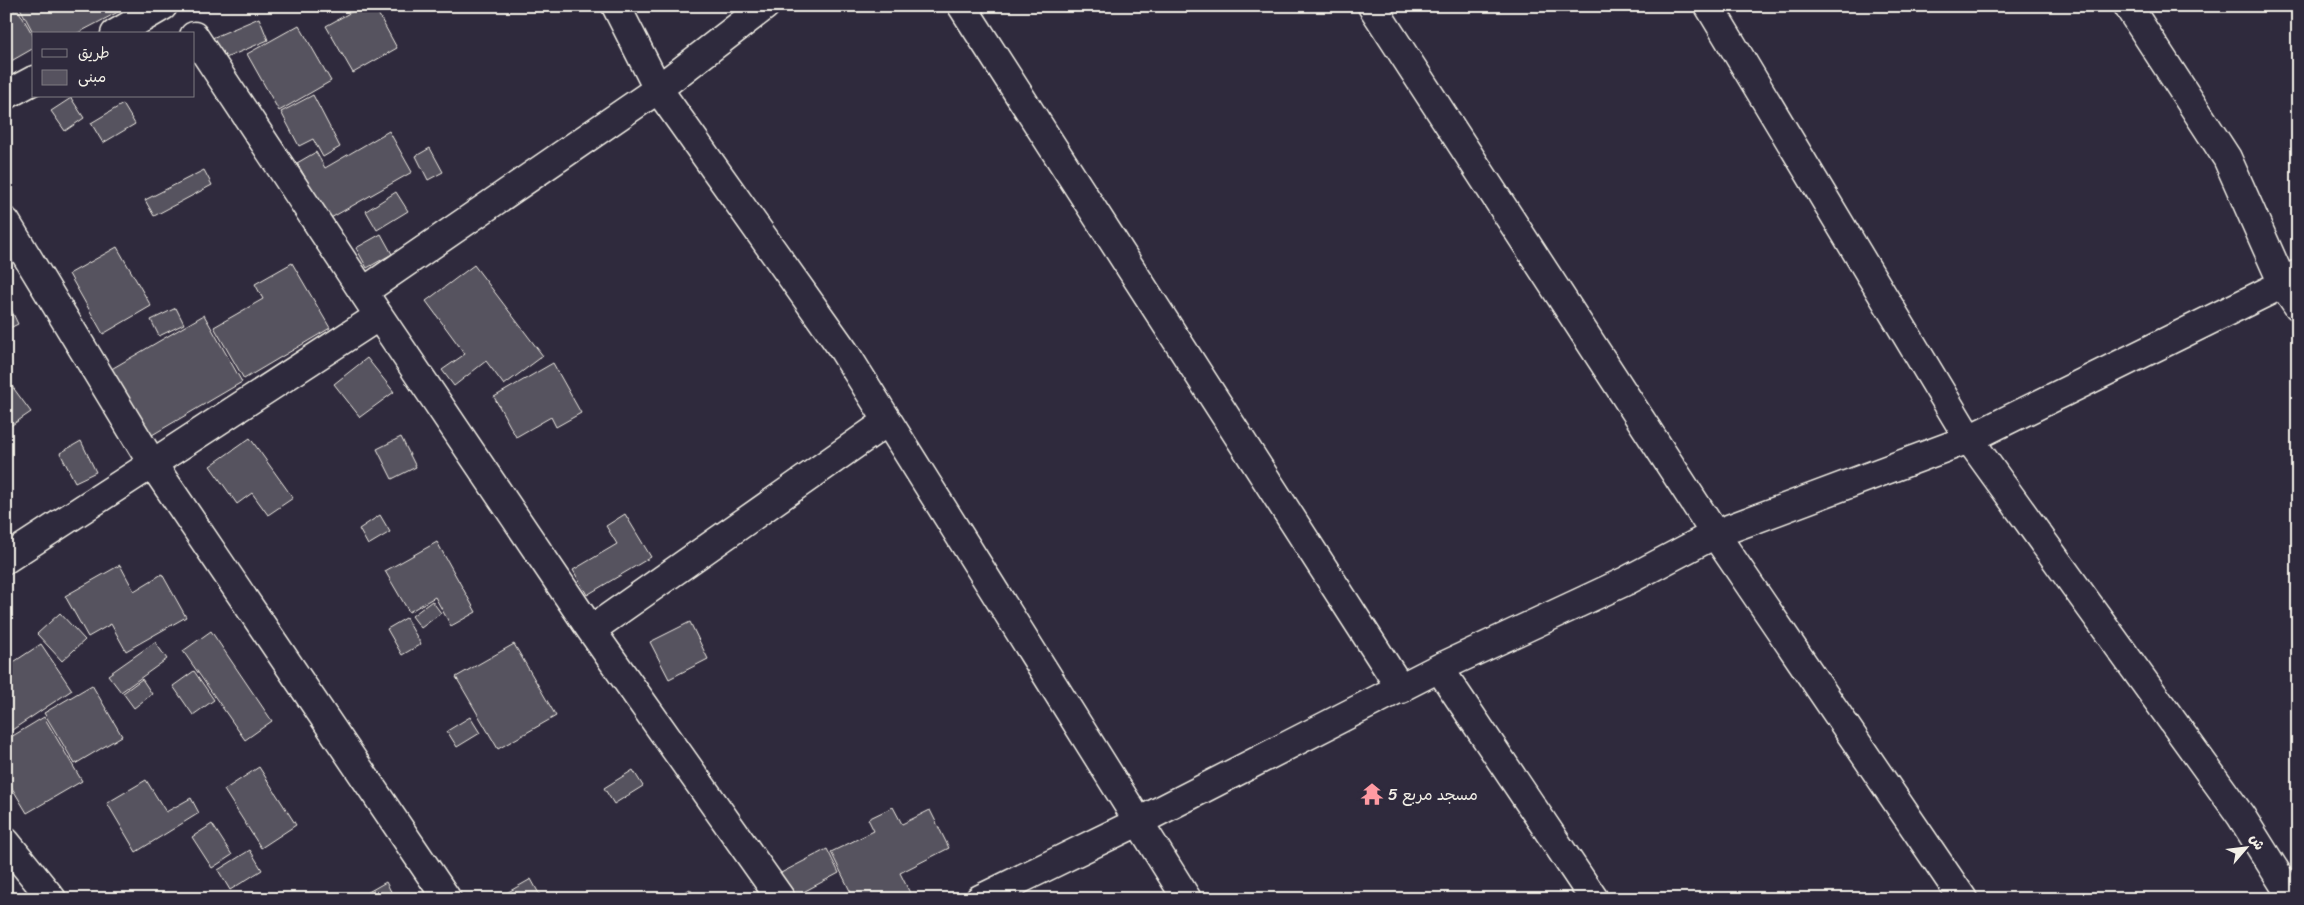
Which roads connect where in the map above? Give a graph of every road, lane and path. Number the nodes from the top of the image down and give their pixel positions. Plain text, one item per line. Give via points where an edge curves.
1 (163, 6) edge
2 (174, 6) edge
3 (616, 6) edge
4 (765, 6) edge
5 (962, 6) edge
6 (1372, 6) edge
7 (1709, 6) edge
8 (2128, 6) edge
9 (118, 32) edge
10 (191, 32) edge
11 (195, 38) edge
12 (32, 81) edge
13 (658, 89) junction
14 (6, 95) edge
15 (6, 222) edge
16 (2290, 279) edge
17 (364, 292) junction
18 (2298, 306) edge
19 (379, 316) junction
20 (888, 421) junction
21 (1970, 439) junction
22 (152, 462) junction
23 (1716, 534) junction
24 (6, 559) edge
25 (592, 630) junction
26 (1439, 668) junction
27 (1401, 689) junction
28 (1140, 821) junction
29 (6, 842) edge
30 (52, 899) edge
31 (448, 899) edge
32 (781, 899) edge
33 (980, 899) edge
34 (1187, 899) edge
35 (1594, 899) edge
36 (1962, 899) edge
37 (2294, 899) edge

1 - 9 street
2 - 10 street
3 - 13 street
4 - 13 street
5 - 27 street
6 - 23 street
7 - 21 street
8 - 16 street via 2227,158
11 - 17 street
12 - 14 street
13 - 17 street
13 - 20 street via 844,350
15 - 22 street
16 - 18 street
16 - 21 street
17 - 19 street
19 - 22 street
19 - 25 street
20 - 25 street
20 - 28 street
21 - 23 street
21 - 37 street via 2241,816
22 - 24 street
22 - 31 street
23 - 26 street
23 - 36 street
25 - 32 street
26 - 27 street
26 - 35 street
27 - 28 street
28 - 33 street
28 - 34 street
29 - 30 street

